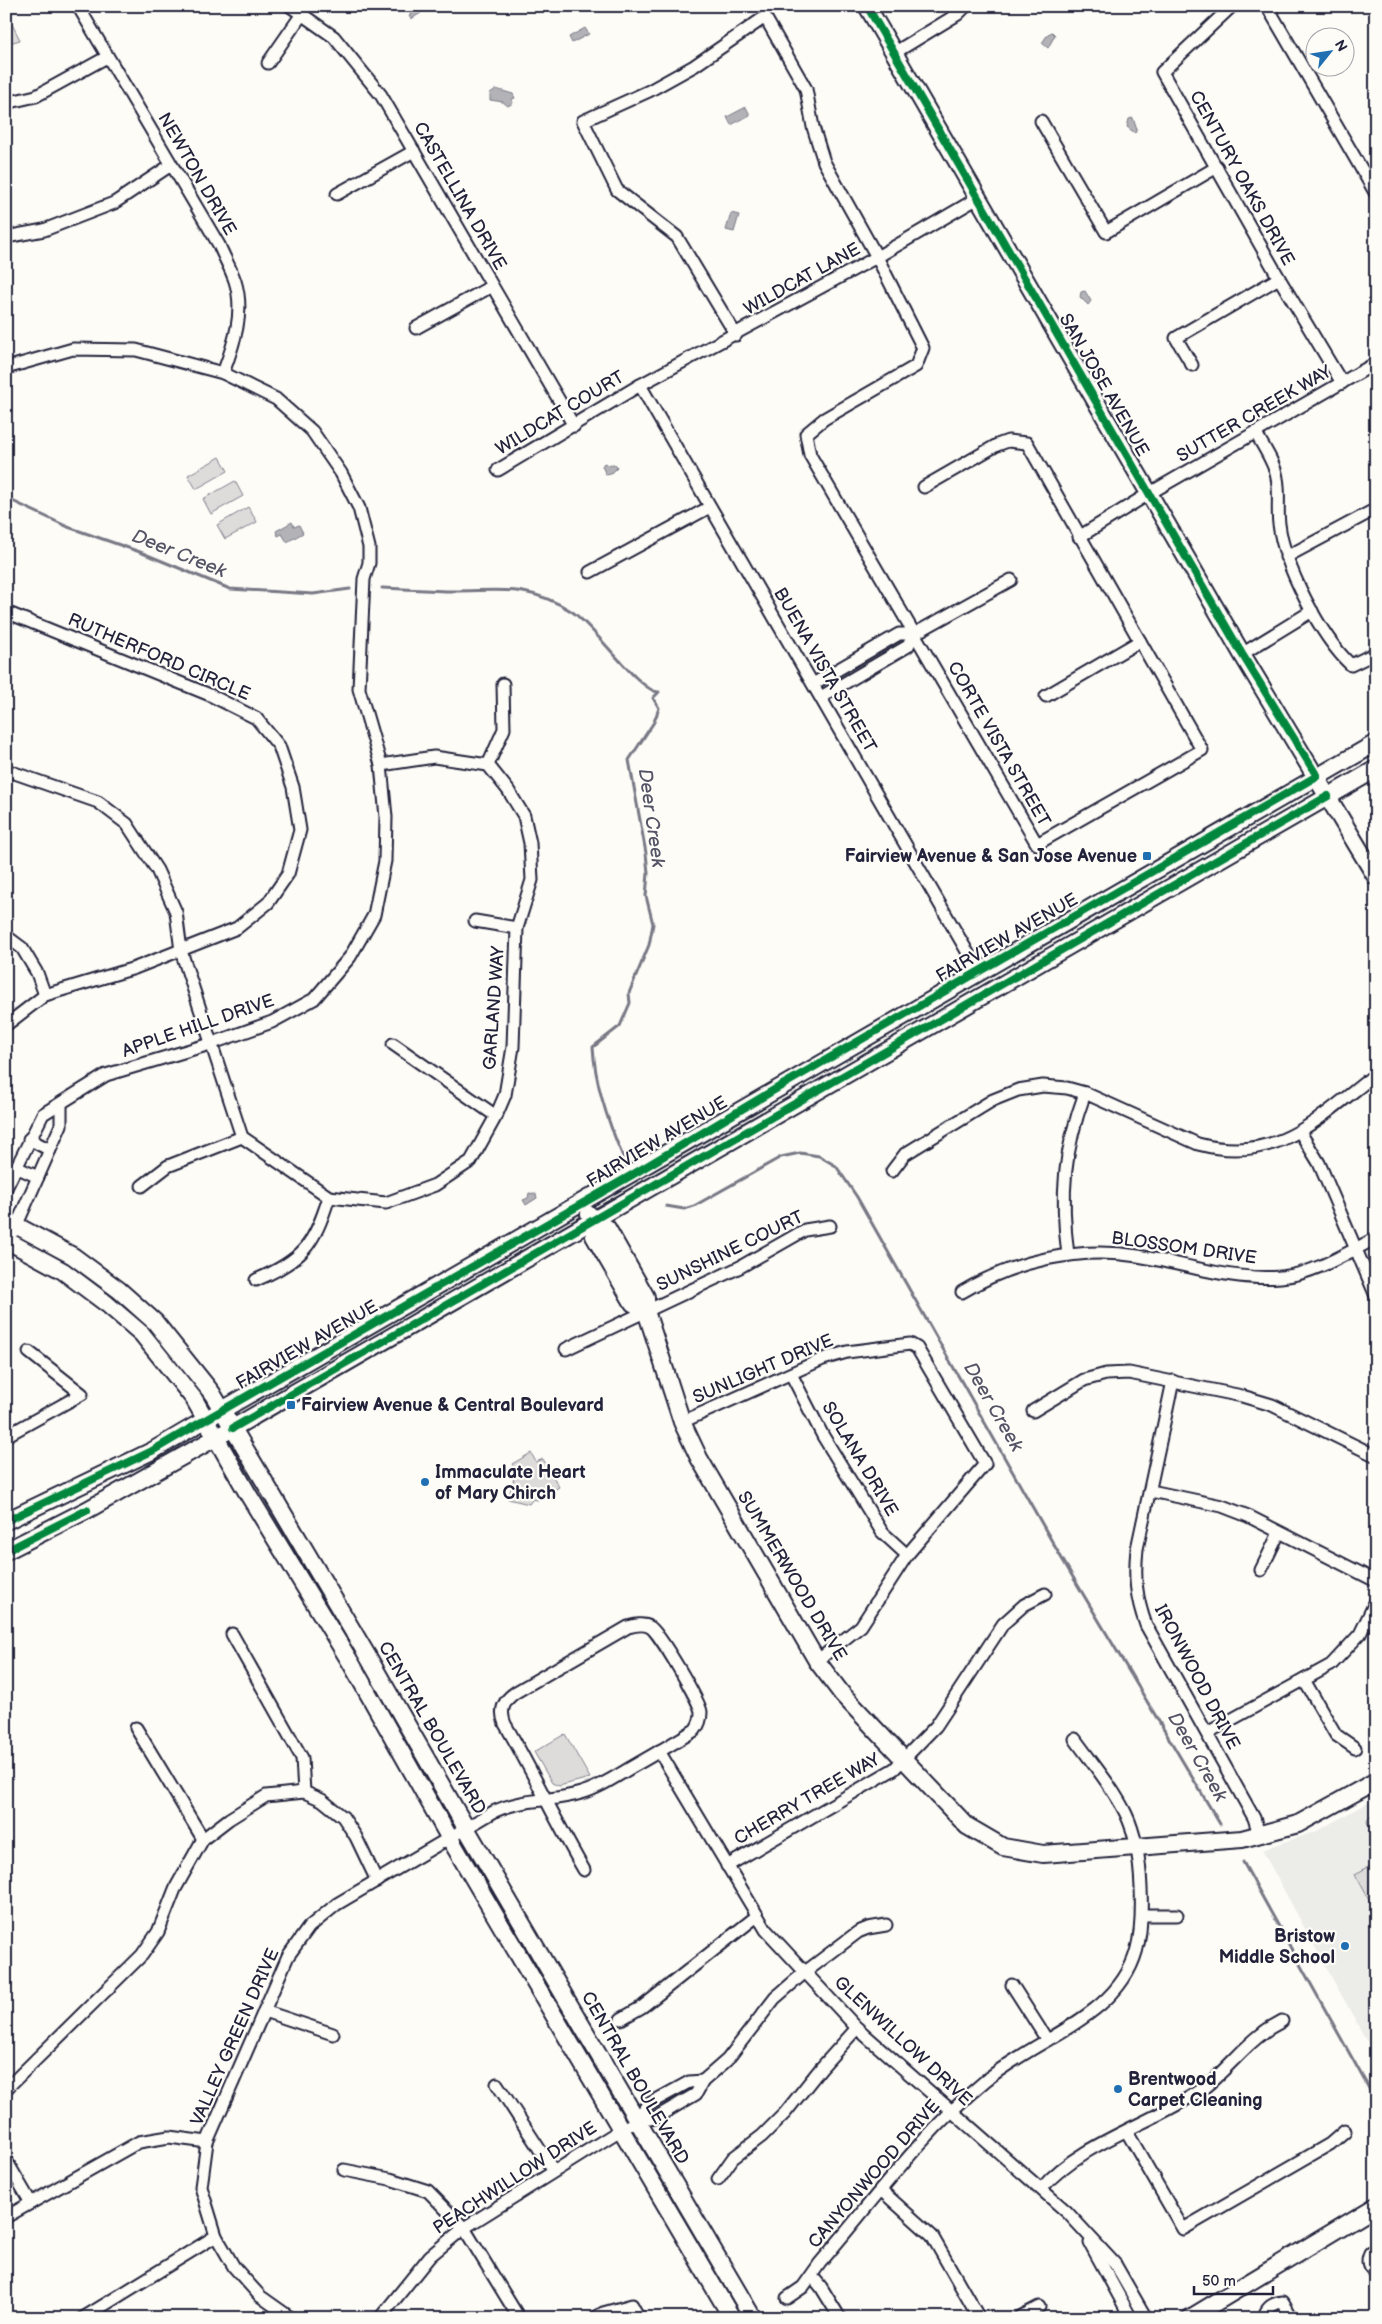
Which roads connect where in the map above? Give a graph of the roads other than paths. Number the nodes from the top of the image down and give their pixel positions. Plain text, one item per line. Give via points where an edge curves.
1 (78, 6) edge
2 (290, 6) edge
3 (867, 6) edge
4 (966, 6) edge
5 (1232, 6) edge
6 (1267, 6) edge
7 (302, 14) junction
8 (894, 52) junction
9 (106, 57) junction
10 (268, 63) dead end
11 (6, 103) edge
12 (1041, 121) dead end
13 (414, 151) junction
14 (171, 165) junction
15 (1217, 167) junction
16 (1371, 174) edge
17 (337, 194) dead end
18 (1376, 194) edge
19 (978, 198) junction
20 (6, 237) edge
21 (877, 257) junction
22 (1279, 278) junction
23 (492, 286) junction
24 (416, 328) dead end
25 (736, 335) junction
26 (1376, 363) edge
27 (1192, 365) dead end
28 (6, 368) edge
29 (223, 373) junction
30 (1342, 384) junction
31 (640, 386) junction
32 (574, 426) junction
33 (1256, 433) junction
34 (498, 470) dead end
35 (924, 487) dead end
36 (1150, 493) junction
37 (710, 507) junction
38 (1376, 509) edge
39 (1079, 537) junction
40 (1286, 557) junction
41 (590, 572) dead end
42 (1011, 580) dead end
43 (1312, 611) junction
44 (6, 612) edge
45 (914, 634) junction
46 (1140, 642) junction
47 (1376, 653) edge
48 (1242, 654) junction
49 (503, 684) dead end
50 (813, 684) junction
51 (1046, 696) dead end
52 (821, 697) junction
53 (1376, 743) edge
54 (381, 765) junction
55 (488, 765) junction
56 (1376, 769) edge
57 (6, 770) edge
58 (1317, 776) junction
59 (1328, 796) junction
60 (1376, 877) edge
61 (475, 921) dead end
62 (517, 928) junction
63 (6, 936) edge
64 (181, 951) junction
65 (979, 972) junction
66 (45, 995) junction
67 (6, 1025) edge
68 (210, 1044) junction
69 (393, 1044) dead end
70 (1376, 1074) edge
71 (1085, 1093) junction
72 (61, 1104) junction
73 (496, 1116) junction
74 (1300, 1132) junction
75 (242, 1136) junction
76 (29, 1139) junction
77 (50, 1150) junction
78 (16, 1167) junction
79 (892, 1171) dead end
80 (38, 1177) junction
81 (142, 1186) dead end
82 (6, 1188) edge
83 (329, 1197) junction
84 (583, 1203) junction
85 (593, 1220) junction
86 (12, 1223) edge
87 (830, 1226) dead end
88 (1376, 1238) edge
89 (7, 1243) edge
90 (1356, 1248) junction
91 (1068, 1254) junction
92 (256, 1280) dead end
93 (962, 1292) dead end
94 (1376, 1296) edge
95 (646, 1311) junction
96 (566, 1349) dead end
97 (29, 1352) dead end
98 (791, 1374) junction
99 (1173, 1381) junction
100 (223, 1410) junction
101 (1033, 1411) dead end
102 (206, 1420) junction
103 (682, 1422) junction
104 (233, 1428) junction
105 (6, 1436) edge
106 (216, 1438) junction
107 (1376, 1456) edge
108 (1151, 1490) junction
109 (6, 1521) edge
110 (1279, 1533) junction
111 (6, 1551) edge
112 (907, 1555) junction
113 (1261, 1570) dead end
114 (1376, 1581) edge
115 (1045, 1594) dead end
116 (1376, 1601) edge
117 (232, 1634) dead end
118 (817, 1661) junction
119 (1304, 1680) junction
120 (136, 1728) dead end
121 (1207, 1733) junction
122 (1075, 1739) dead end
123 (1355, 1748) dead end
124 (659, 1751) junction
125 (903, 1760) junction
126 (1376, 1781) edge
127 (304, 1792) junction
128 (546, 1798) junction
129 (466, 1828) junction
130 (1259, 1834) junction
131 (449, 1837) junction
132 (203, 1839) junction
133 (1137, 1848) junction
134 (727, 1866) junction
135 (584, 1870) dead end
136 (377, 1881) junction
137 (1143, 1915) junction
138 (1177, 1915) dead end
139 (757, 1916) junction
140 (886, 1925) dead end
141 (804, 1973) junction
142 (1012, 1985) dead end
143 (264, 2011) junction
144 (621, 2019) dead end
145 (1282, 2021) dead end
146 (858, 2028) junction
147 (333, 2034) dead end
148 (1047, 2040) junction
149 (497, 2084) dead end
150 (6, 2088) edge
151 (952, 2110) junction
152 (637, 2121) junction
153 (622, 2129) junction
154 (1345, 2131) dead end
155 (1127, 2132) junction
156 (207, 2142) junction
157 (6, 2160) edge
158 (344, 2170) dead end
159 (553, 2170) junction
160 (718, 2179) dead end
161 (1042, 2188) junction
162 (882, 2191) junction
163 (31, 2203) junction
164 (1376, 2206) edge
165 (6, 2217) edge
166 (464, 2228) junction
167 (1084, 2232) junction
168 (216, 2236) junction
169 (1376, 2249) edge
170 (1376, 2272) edge
171 (812, 2276) junction
172 (787, 2298) dead end
173 (1039, 2308) dead end
174 (83, 2318) edge
175 (291, 2318) edge
176 (380, 2318) edge
177 (519, 2318) edge
178 (595, 2318) edge
179 (639, 2318) edge
180 (732, 2318) edge
181 (753, 2318) edge
182 (840, 2318) edge
183 (979, 2318) edge
184 (1018, 2318) edge
185 (1131, 2318) edge
186 (1146, 2318) edge
187 (1190, 2318) edge
188 (1264, 2318) edge
189 (1292, 2318) edge

1 - 9 street, NEWTON DRIVE
2 - 7 street, CASTELLINA DRIVE
3 - 8 street, SAN JOSE AVENUE
4 - 8 street
5 - 15 street, CENTURY OAKS DRIVE via 1162,72
6 - 16 street
7 - 10 street
7 - 13 street, CASTELLINA DRIVE via 334,37 350,54 381,95
8 - 19 street, SAN JOSE AVENUE
9 - 11 street via 36,96
9 - 14 street, NEWTON DRIVE
12 - 15 street via 1106,232
13 - 17 street
13 - 23 street, CASTELLINA DRIVE
14 - 20 street via 114,203 44,230
14 - 29 street, NEWTON DRIVE via 219,246 236,282 239,316
15 - 22 street, CENTURY OAKS DRIVE
16 - 18 street
19 - 21 street, WILDCAT LANE
19 - 36 street, SAN JOSE AVENUE
21 - 25 street, WILDCAT LANE
21 - 25 street via 824,162 806,89 765,17 694,66 583,121 617,190 677,237
21 - 45 street, CORTE VISTA STREET via 923,348 916,366 824,419 806,434 810,455
22 - 27 street via 1176,338
22 - 30 street, CENTURY OAKS DRIVE
23 - 24 street
23 - 32 street, CASTELLINA DRIVE
25 - 31 street, WILDCAT LANE
26 - 30 street, SUTTER CREEK WAY
28 - 29 street, APPLE HILL DRIVE via 73,348 118,349 136,350
29 - 54 street, APPLE HILL DRIVE via 276,399 312,431 341,473 359,508 369,547 369,564 364,579 359,689
30 - 33 street, SUTTER CREEK WAY
31 - 32 street, WILDCAT COURT
31 - 37 street, BUENA VISTA STREET
32 - 34 street, WILDCAT COURT
33 - 36 street, SUTTER CREEK WAY
33 - 40 street via 1277,477 1278,524
35 - 39 street, CORTE VISTA STREET via 997,445 1008,441 1027,443
36 - 39 street, SUTTER CREEK WAY
36 - 48 street, SAN JOSE AVENUE
37 - 41 street
37 - 50 street, BUENA VISTA STREET
38 - 40 street
39 - 46 street, CORTE VISTA STREET
40 - 43 street
42 - 45 street
43 - 47 street via 1340,655 1351,665
43 - 48 street
44 - 64 street, RUTHERFORD CIRCLE via 256,718 279,746 293,787 300,830 288,874 268,903 236,928
45 - 46 street, CORTE VISTA STREET via 1038,844 1202,750
45 - 50 street via 899,634
45 - 52 street via 908,646
46 - 51 street
48 - 58 street, SAN JOSE AVENUE
49 - 55 street via 504,728
50 - 52 street, BUENA VISTA STREET
52 - 65 street, BUENA VISTA STREET
53 - 58 street, FAIRVIEW AVENUE
54 - 55 street via 434,757
54 - 68 street, APPLE HILL DRIVE via 386,818 385,861 374,915 350,957 314,999 272,1022
55 - 62 street, GARLAND WAY via 524,816 530,843 532,880
56 - 59 street, FAIRVIEW AVENUE
57 - 64 street via 98,802 128,824 157,870 176,912
58 - 59 street, SAN JOSE AVENUE
58 - 65 street, FAIRVIEW AVENUE
59 - 60 street, SAN JOSE AVENUE
59 - 85 street, FAIRVIEW AVENUE
61 - 62 street
62 - 73 street, GARLAND WAY via 513,1047 505,1095
63 - 66 street via 22,948
64 - 66 street, RUTHERFORD CIRCLE
64 - 68 street
65 - 84 street, FAIRVIEW AVENUE
66 - 67 street, RUTHERFORD CIRCLE
68 - 72 street, APPLE HILL DRIVE via 106,1075
68 - 75 street
69 - 73 street
70 - 74 street
71 - 74 street via 1198,1144 1212,1147 1244,1150 1263,1147
71 - 79 street via 1043,1086 1018,1090 993,1100 905,1154
71 - 91 street via 1073,1126 1066,1166 1064,1220
72 - 76 street, APPLE HILL DRIVE via 43,1114
72 - 77 street via 61,1126
73 - 83 street, GARLAND WAY via 471,1161 436,1185 386,1203
74 - 90 street via 1319,1162
75 - 81 street via 168,1166
75 - 83 street, GARLAND WAY
76 - 77 street
76 - 78 street, APPLE HILL DRIVE
77 - 80 street
78 - 80 street
78 - 82 street, APPLE HILL DRIVE
80 - 86 street
83 - 92 street via 319,1229 304,1251 282,1269
84 - 85 street, SUMMERWOOD DRIVE
84 - 100 street, FAIRVIEW AVENUE
85 - 95 street, SUMMERWOOD DRIVE via 607,1228 646,1297
85 - 104 street, FAIRVIEW AVENUE
86 - 89 street
86 - 100 street, CENTRAL BOULEVARD via 73,1256 155,1322
87 - 95 street, SUNSHINE COURT via 805,1230 740,1267
88 - 90 street, BLOSSOM DRIVE
89 - 102 street, CENTRAL BOULEVARD via 63,1271 142,1334 180,1380
90 - 91 street, BLOSSOM DRIVE via 1301,1273 1282,1277 1229,1276 1137,1256
90 - 94 street
91 - 93 street, BLOSSOM DRIVE via 1003,1271
95 - 96 street, SUNSHINE COURT
95 - 103 street, SUMMERWOOD DRIVE
97 - 105 street via 82,1394
98 - 103 street, SUNLIGHT DRIVE
98 - 112 street, SOLANA DRIVE via 823,1436 882,1532
98 - 112 street, SUNLIGHT DRIVE via 847,1352 910,1344 917,1348 985,1464
99 - 101 street via 1129,1373 1106,1374 1084,1380
99 - 107 street via 1272,1405
99 - 108 street, IRONWOOD DRIVE
100 - 102 street, FAIRVIEW AVENUE
100 - 104 street, CENTRAL BOULEVARD
102 - 106 street, CENTRAL BOULEVARD
102 - 109 street, FAIRVIEW AVENUE via 152,1451
103 - 118 street, SUMMERWOOD DRIVE via 698,1458
104 - 106 street, FAIRVIEW AVENUE
104 - 129 street, CENTRAL BOULEVARD
106 - 111 street, FAIRVIEW AVENUE
106 - 131 street, CENTRAL BOULEVARD via 351,1664
108 - 110 street via 1222,1506
108 - 121 street, IRONWOOD DRIVE via 1137,1549 1135,1576 1138,1602 1146,1624
110 - 113 street
110 - 114 street
112 - 118 street via 861,1626
115 - 125 street, CHERRY TREE WAY via 1024,1604 1003,1624 936,1726
116 - 119 street via 1360,1634 1347,1650 1331,1665
117 - 127 street via 302,1758
118 - 125 street, SUMMERWOOD DRIVE via 842,1694
119 - 121 street
119 - 123 street via 1336,1735
120 - 132 street
121 - 130 street, IRONWOOD DRIVE via 1254,1818
122 - 133 street, CANYONWOOD DRIVE via 1121,1804
124 - 128 street, VALLEY GREEN DRIVE via 591,1789 570,1796
124 - 128 street, VALLEY GREEN DRIVE via 695,1730 701,1711 655,1630 640,1624 506,1700 502,1711 505,1724
124 - 134 street, GLENWILLOW DRIVE
125 - 133 street, SUMMERWOOD DRIVE via 966,1826 1003,1847 1043,1854
125 - 134 street, CHERRY TREE WAY via 894,1769
126 - 130 street via 1298,1824
127 - 132 street via 266,1796
127 - 136 street via 322,1800 343,1817
128 - 129 street, VALLEY GREEN DRIVE via 507,1806
128 - 135 street
129 - 131 street, VALLEY GREEN DRIVE
129 - 152 street, CENTRAL BOULEVARD
130 - 133 street via 1242,1839
131 - 136 street, VALLEY GREEN DRIVE
131 - 153 street, CENTRAL BOULEVARD
132 - 150 street via 175,1889 158,1932 142,1955
133 - 137 street, CANYONWOOD DRIVE
134 - 139 street, GLENWILLOW DRIVE
136 - 143 street, VALLEY GREEN DRIVE via 337,1904 309,1927 288,1956
137 - 138 street
137 - 148 street, CANYONWOOD DRIVE via 1136,1954 1118,1986 1100,2005
139 - 141 street, GLENWILLOW DRIVE
139 - 144 street via 642,2008
140 - 141 street, PEACHWILLOW DRIVE via 858,1932
141 - 146 street, GLENWILLOW DRIVE
141 - 152 street, PEACHWILLOW DRIVE via 775,1998 727,2060 703,2081 689,2082 647,2105
142 - 148 street
143 - 147 street
143 - 156 street, VALLEY GREEN DRIVE
145 - 155 street via 1263,2033 1200,2090
146 - 151 street, GLENWILLOW DRIVE
146 - 160 street via 785,2113 733,2158
148 - 151 street, CANYONWOOD DRIVE via 1004,2066
149 - 159 street
151 - 161 street, GLENWILLOW DRIVE
151 - 162 street, CANYONWOOD DRIVE
152 - 153 street, PEACHWILLOW DRIVE
152 - 181 street, CENTRAL BOULEVARD
153 - 159 street, PEACHWILLOW DRIVE
153 - 180 street, CENTRAL BOULEVARD
154 - 155 street via 1330,2144 1183,2229
155 - 161 street via 1072,2162 1052,2176
156 - 163 street via 169,2137 139,2142
156 - 168 street, VALLEY GREEN DRIVE via 201,2187
157 - 163 street
158 - 166 street via 428,2190
159 - 166 street, PEACHWILLOW DRIVE
161 - 167 street, GLENWILLOW DRIVE
162 - 171 street, CANYONWOOD DRIVE
162 - 183 street via 932,2236
163 - 165 street
164 - 187 street
166 - 176 street, PEACHWILLOW DRIVE via 430,2256
166 - 177 street
167 - 185 street, GLENWILLOW DRIVE
167 - 186 street, GLENWILLOW DRIVE via 1115,2264
168 - 174 street
168 - 175 street, VALLEY GREEN DRIVE via 234,2267
169 - 170 street via 1370,2253 1367,2262
171 - 172 street, CANYONWOOD DRIVE
171 - 182 street
173 - 184 street
178 - 179 street via 632,2305
188 - 189 street via 1266,2309 1283,2302

